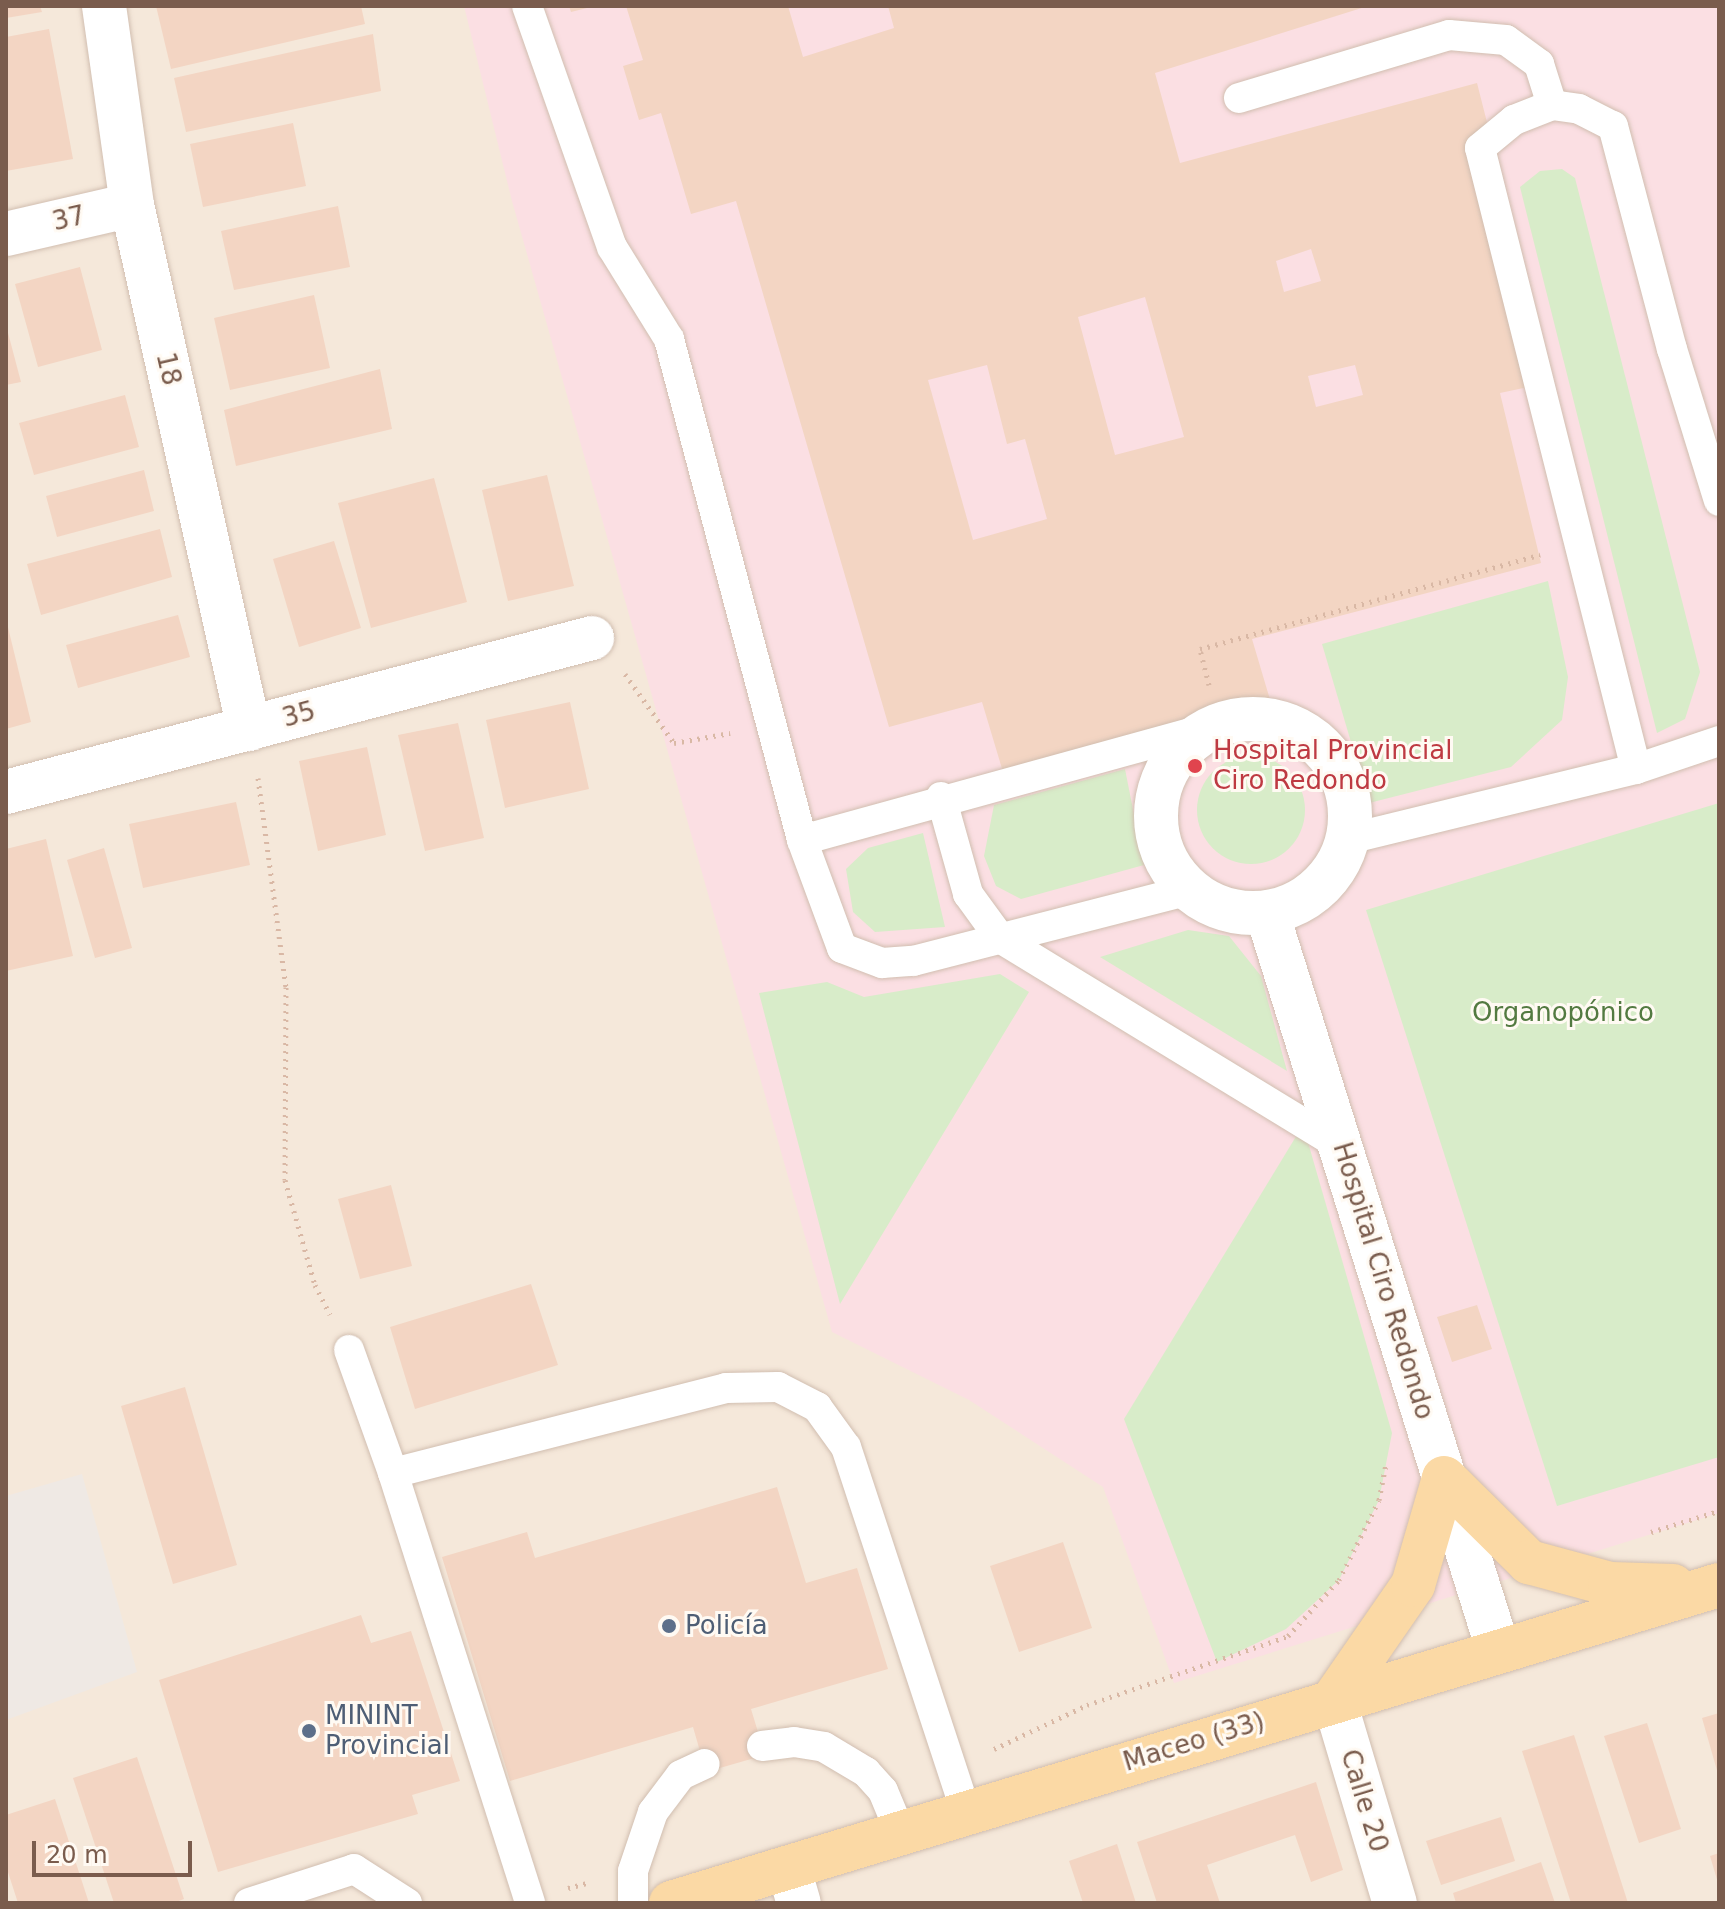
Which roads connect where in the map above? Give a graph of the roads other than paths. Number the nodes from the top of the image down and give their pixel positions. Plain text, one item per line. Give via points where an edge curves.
1 (104, 6) edge
2 (527, 6) edge
3 (1239, 98) dead end
4 (1552, 105) junction
5 (132, 205) junction
6 (6, 234) edge
7 (1719, 501) edge
8 (592, 638) road end
9 (1219, 725) junction
10 (249, 729) junction
11 (1719, 741) edge
12 (1636, 769) junction
13 (6, 792) edge
14 (941, 797) junction
15 (1348, 839) junction
16 (802, 840) junction
17 (1190, 890) junction
18 (1267, 913) junction
19 (1000, 938) junction
20 (1342, 1147) junction
21 (349, 1350) road end
22 (393, 1473) junction
23 (1444, 1478) junction
24 (1717, 1586) edge
25 (1498, 1649) junction
26 (1334, 1699) junction
27 (762, 1746) dead end
28 (705, 1764) dead end
29 (967, 1814) junction
30 (901, 1834) junction
31 (794, 1886) edge
32 (529, 1901) edge
33 (249, 1903) edge
34 (407, 1903) edge
35 (633, 1903) edge
36 (671, 1903) edge
37 (1395, 1903) edge

1 - 5 street, 18
2 - 16 lane via 612,247 669,339
3 - 4 lane via 1449,35 1506,40 1539,64
4 - 7 lane via 1579,109 1613,126
4 - 12 lane via 1514,120 1480,148
5 - 6 street, 37
5 - 10 street, 18
8 - 10 street, 35
9 - 14 lane
9 - 15 street via 1250,719 1281,722 1309,737 1331,759 1346,787
9 - 17 street via 1193,739 1160,785 1155,814 1159,843
10 - 13 street, 35
11 - 12 lane
12 - 15 lane
14 - 16 lane
14 - 19 lane via 968,894
15 - 18 street via 1333,872 1315,891
16 - 19 lane via 842,948 882,963 913,961
17 - 18 street via 1227,909
17 - 19 lane
18 - 20 street, Hospital Ciro Redondo
19 - 20 lane
20 - 23 street, Hospital Ciro Redondo
21 - 22 lane
22 - 29 lane via 726,1388 778,1387 817,1407 846,1447
22 - 32 lane
23 - 24 main road via 1529,1562 1610,1584
23 - 25 street, Hospital Ciro Redondo
23 - 26 main road via 1413,1585
24 - 25 main road, Maceo (33)
25 - 26 main road, Maceo (33)
26 - 29 main road, Maceo (33)
26 - 37 street, Calle 20
27 - 30 lane via 794,1742 824,1747 866,1772 883,1791
28 - 35 lane via 681,1775 653,1812 633,1871
29 - 30 main road, Maceo (33)
30 - 31 main road, Maceo (33)
31 - 36 main road, Maceo (33)
33 - 34 lane via 354,1869

